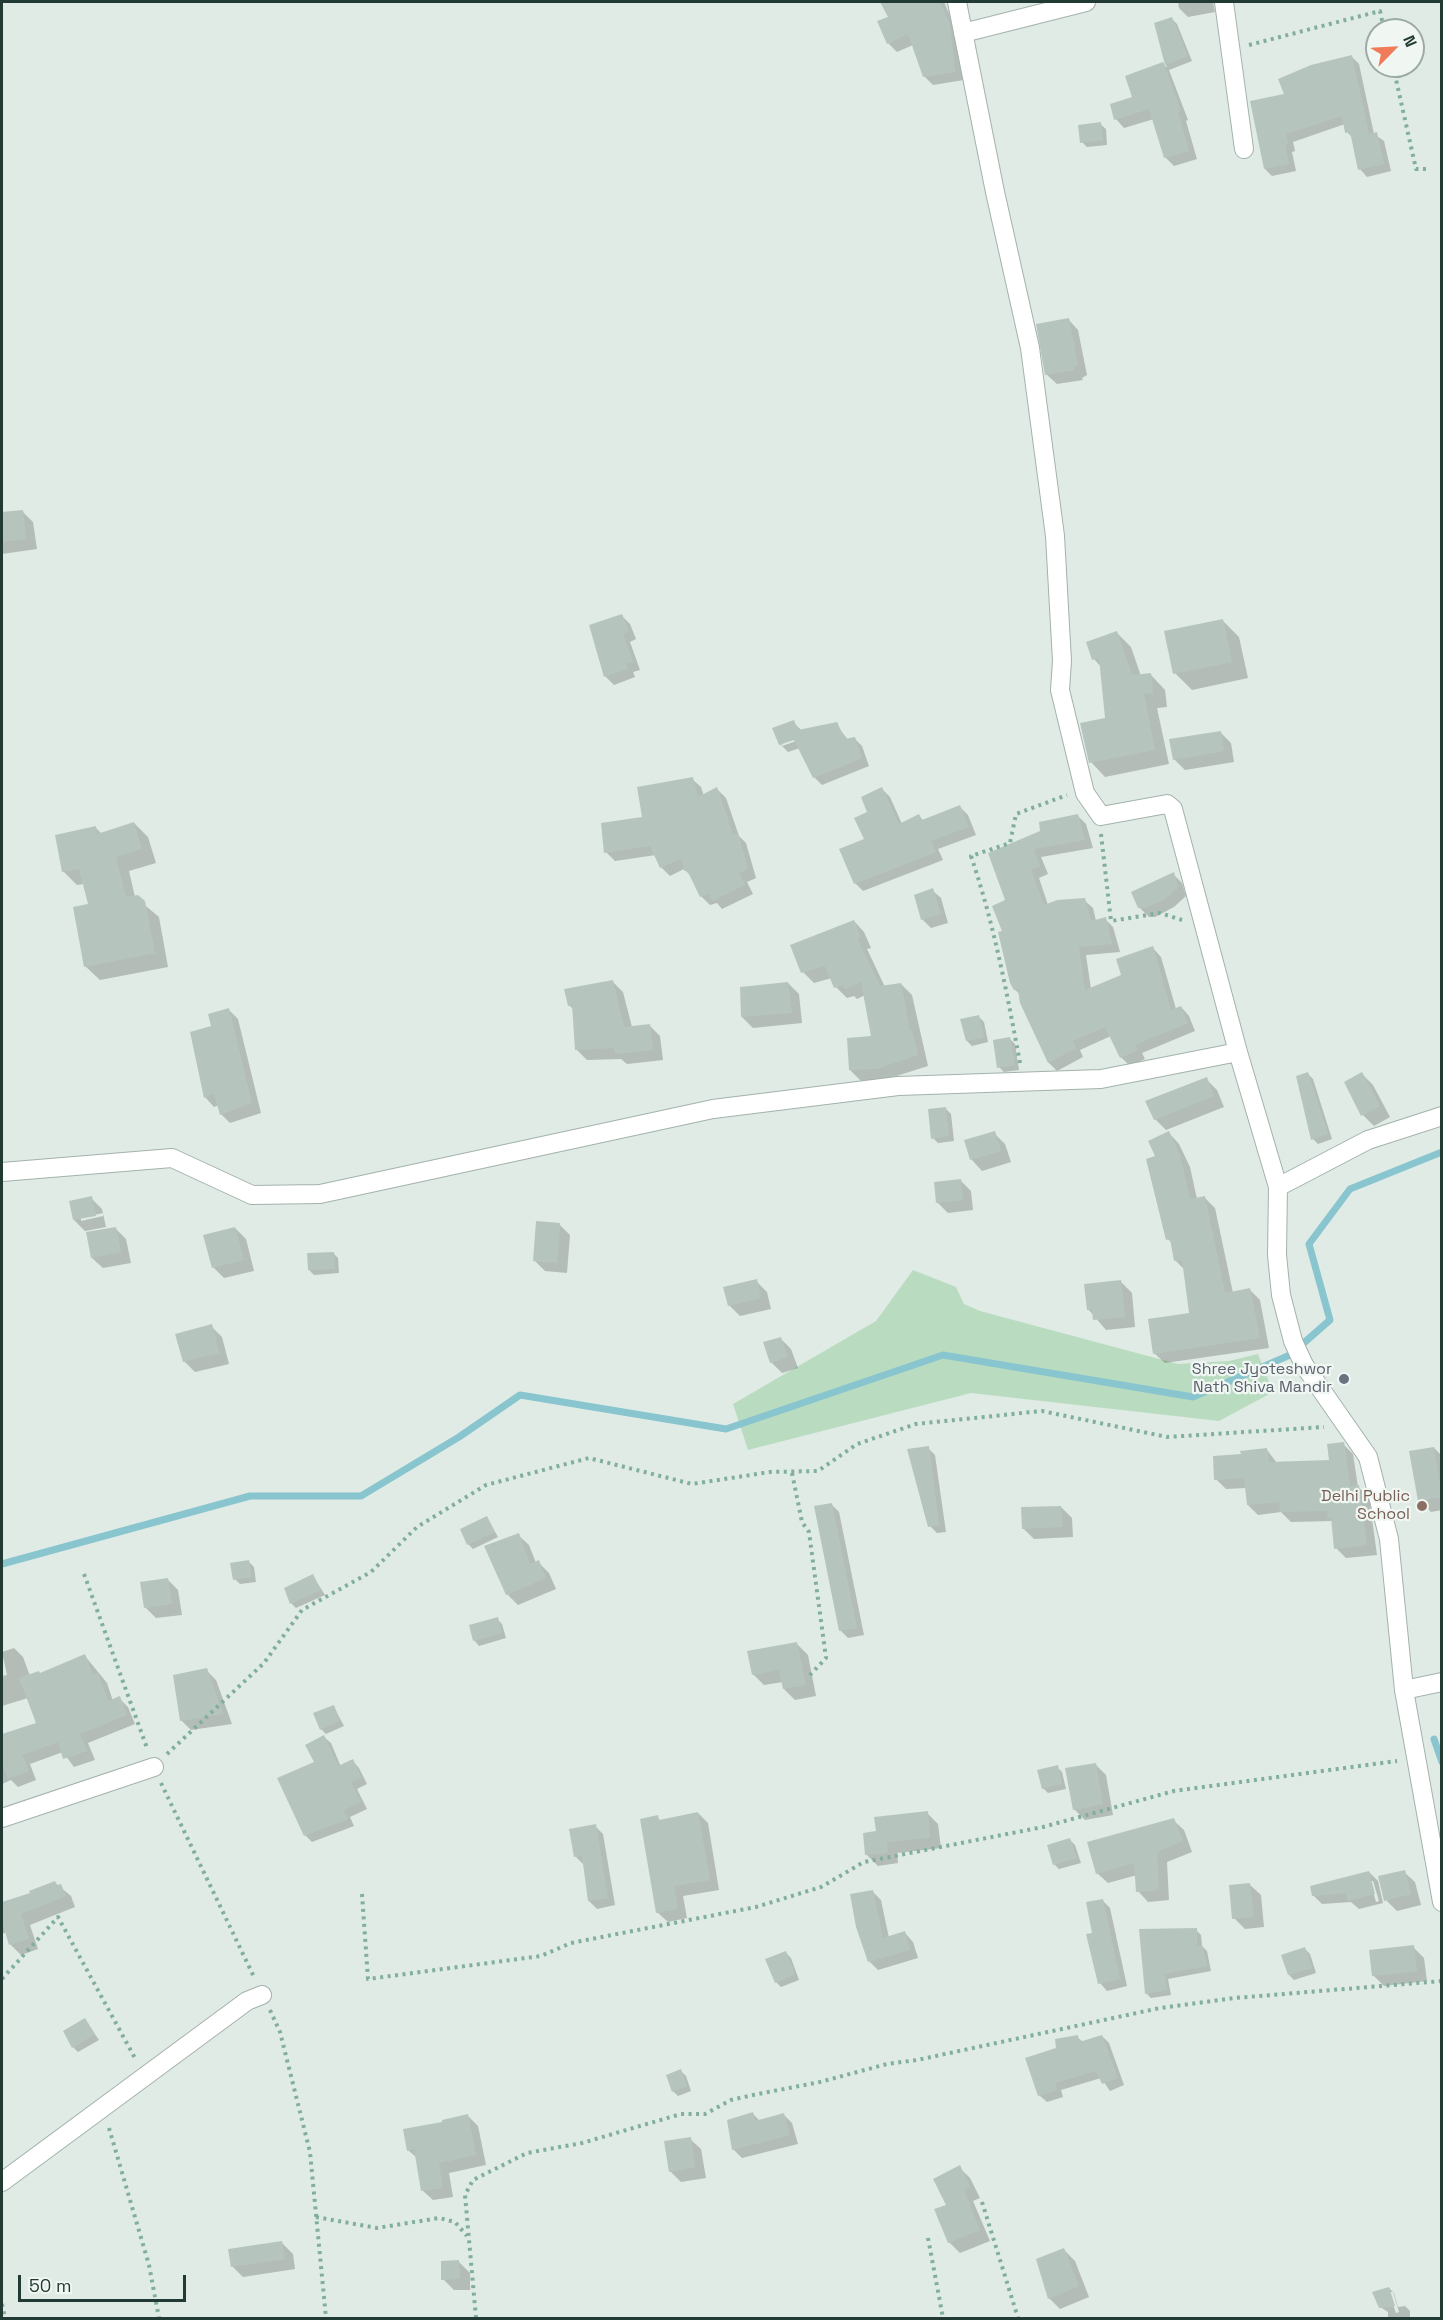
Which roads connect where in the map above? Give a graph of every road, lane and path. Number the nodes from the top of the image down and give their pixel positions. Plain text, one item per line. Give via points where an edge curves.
1 (957, 2) edge
2 (1086, 2) edge
3 (1224, 2) edge
4 (1381, 18) edge
5 (963, 33) junction
6 (1231, 50) junction
7 (1395, 78) edge
8 (1244, 149) dead end
9 (1429, 169) dead end
10 (1101, 816) junction
11 (1205, 926) junction
12 (1238, 1052) junction
13 (1024, 1082) junction
14 (1442, 1116) edge
15 (2, 1172) edge
16 (1278, 1187) junction
17 (1347, 1426) junction
18 (792, 1473) junction
19 (84, 1574) dead end
20 (809, 1676) dead end
21 (1442, 1682) edge
22 (1404, 1690) junction
23 (1416, 1759) junction
24 (154, 1767) junction
25 (2, 1818) edge
26 (362, 1894) dead end
27 (1442, 1902) edge
28 (2, 1979) edge
29 (1442, 1981) edge
30 (262, 1995) junction
31 (145, 2076) junction
32 (104, 2107) junction
33 (2, 2182) edge
34 (982, 2202) dead end
35 (316, 2217) junction
36 (468, 2236) junction
37 (928, 2238) dead end
38 (2, 2304) edge
39 (5, 2319) edge
40 (159, 2319) edge
41 (326, 2319) edge
42 (476, 2319) edge
43 (943, 2319) edge
44 (1018, 2319) edge

1 - 5 street
2 - 5 street
3 - 6 street
4 - 6 path via 1380,11
5 - 10 street via 1030,348 1055,536 1060,690 1085,793
6 - 8 street
7 - 9 path via 1416,169
10 - 11 street via 1167,804 1173,809
10 - 11 path via 1111,921 1160,913
10 - 13 path via 1069,795 1016,814 1010,843 972,856 1002,962
11 - 12 street
12 - 13 street via 1101,1079
12 - 16 street
13 - 15 street via 898,1086 713,1109 320,1194 252,1195 172,1158
14 - 16 street via 1368,1140
16 - 17 street via 1276,1255 1293,1341 1304,1365
17 - 18 path via 1167,1437 1042,1411 916,1424 857,1444 818,1471
17 - 22 street via 1368,1457 1389,1539
18 - 20 path via 802,1522 809,1532 826,1658
18 - 24 path via 770,1472 692,1484 589,1458 486,1485 417,1527 371,1572 302,1610 264,1663
19 - 24 path
21 - 22 street
22 - 23 street
23 - 26 path via 1174,1791 1042,1827 864,1862 821,1887 756,1907 571,1943 541,1956 499,1963 368,1979
23 - 27 street
24 - 25 street
24 - 30 path
28 - 31 path via 58,1917
29 - 36 path via 1160,2008 887,2064 731,2100 705,2114 681,2114 582,2144 527,2153 473,2180 465,2195
30 - 31 street via 247,2001
30 - 35 path via 280,2032 310,2152
31 - 32 street
32 - 33 street
32 - 40 path via 149,2265
34 - 44 path
35 - 36 path via 377,2228 439,2218 455,2222
35 - 41 path
36 - 42 path
37 - 43 path
38 - 39 path

